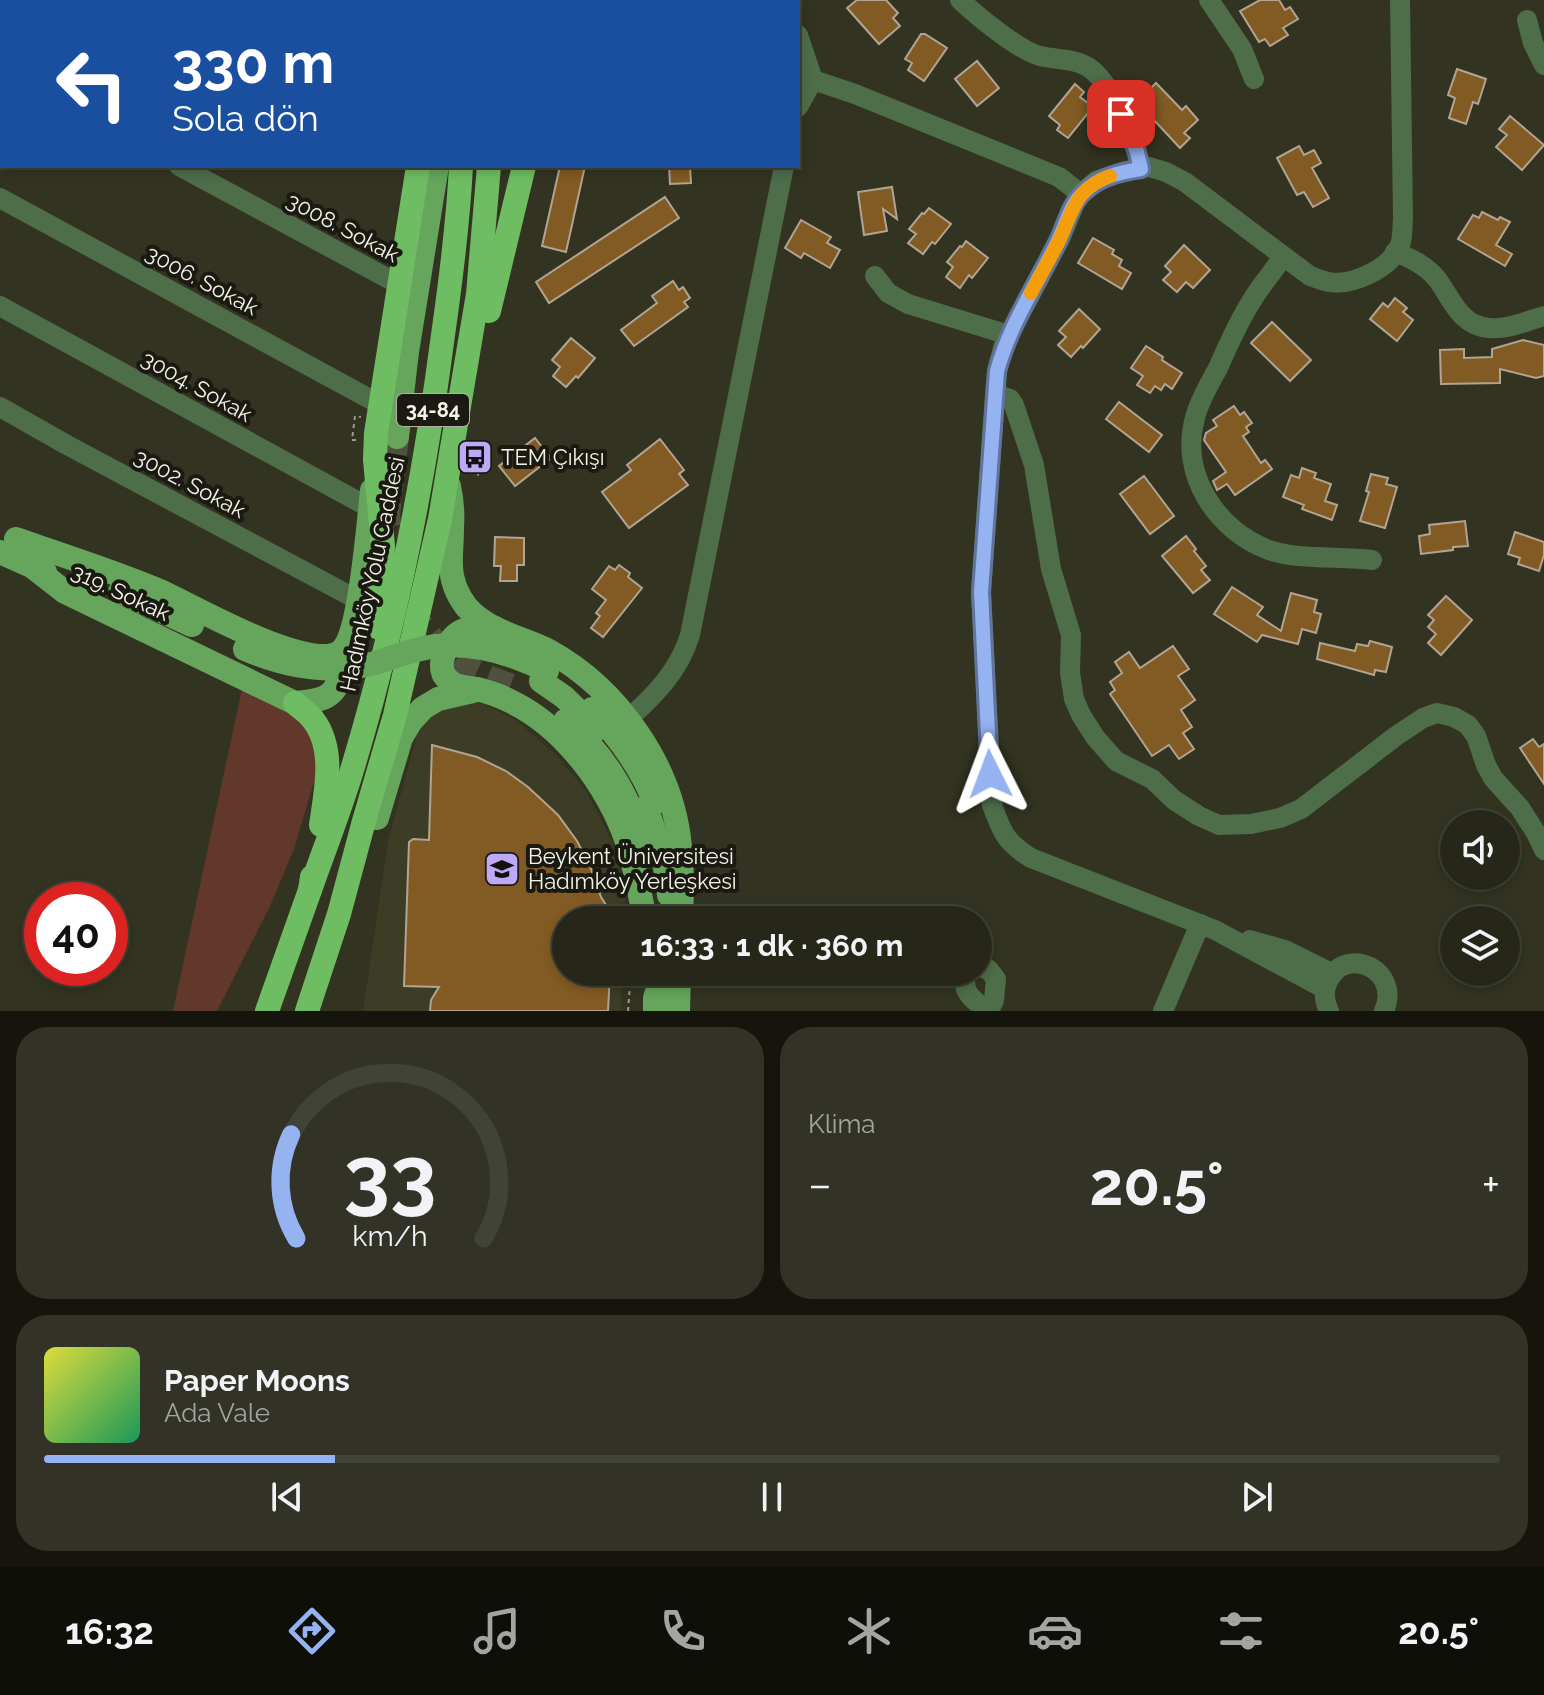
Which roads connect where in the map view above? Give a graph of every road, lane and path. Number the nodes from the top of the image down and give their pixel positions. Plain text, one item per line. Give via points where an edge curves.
1 (960, 0) edge
2 (1209, 0) edge
3 (1400, 0) edge
4 (1527, 20) dead end
5 (800, 41) edge
6 (1544, 65) edge
7 (1254, 79) dead end
8 (813, 80) junction
9 (800, 103) edge
10 (183, 168) edge
11 (418, 168) edge
12 (437, 168) edge
13 (461, 168) edge
14 (489, 168) edge
15 (524, 168) edge
16 (784, 168) edge
17 (1141, 169) junction
18 (1081, 194) junction
19 (0, 198) edge
20 (1395, 252) junction
21 (1283, 257) junction
22 (875, 276) dead end
23 (400, 285) junction
24 (0, 306) edge
25 (1544, 316) edge
26 (1009, 335) junction
27 (464, 377) junction
28 (995, 394) junction
29 (381, 405) junction
30 (0, 407) edge
31 (360, 427) dead end
32 (397, 437) tunnel mouth
33 (352, 440) dead end
34 (375, 460) junction
35 (448, 474) junction
36 (370, 508) junction
37 (5, 540) edge
38 (1372, 560) dead end
39 (33, 567) junction
40 (358, 600) junction
41 (497, 628) junction
42 (384, 651) junction
43 (243, 654) junction
44 (329, 656) junction
45 (544, 676) junction
46 (517, 688) tunnel mouth
47 (480, 690) junction
48 (295, 703) junction
49 (627, 720) junction
50 (1544, 850) edge
51 (681, 869) junction
52 (349, 876) junction
53 (310, 890) junction
54 (642, 906) edge
55 (655, 906) edge
56 (669, 906) edge
57 (681, 906) edge
58 (1207, 927) junction
59 (992, 974) edge
60 (1329, 981) junction
61 (630, 986) edge
62 (679, 986) edge
63 (965, 986) edge
64 (267, 1011) edge
65 (307, 1011) edge
66 (628, 1011) edge
67 (678, 1011) edge
68 (989, 1011) edge
69 (1163, 1011) edge
70 (1329, 1011) edge
71 (1384, 1011) edge

1 - 17 street via 1026,50 1087,66 1100,78 1129,130
2 - 7 street via 1242,49
3 - 20 street via 1403,219
4 - 6 street
5 - 8 street
8 - 9 street
8 - 18 street via 1059,177
10 - 23 street, 3008. Sokak
11 - 23 highway
12 - 32 main road
13 - 42 highway, Hadımköy Yolu Caddesi / 34-84 via 431,427
14 - 27 highway, 34-84 via 478,294
15 - 27 highway via 488,314
16 - 49 street via 690,635 660,690
17 - 18 street via 1096,181
17 - 21 street via 1166,172 1185,182
18 - 26 street
19 - 29 street, 3006. Sokak
20 - 21 street via 1365,277 1350,282 1310,276
20 - 25 street via 1425,267 1475,326 1506,327
21 - 38 street via 1251,301 1195,418 1193,469 1221,518 1243,537 1271,551
22 - 26 street via 888,293 908,304
23 - 29 highway
24 - 36 street, 3004. Sokak
26 - 28 street
27 - 35 highway, 34-84
28 - 50 street via 1014,405 1034,465 1051,569 1071,635 1074,699 1116,761 1152,779 1199,816 1219,825 1251,824 1301,809 1396,736 1437,713 1468,725 1493,778 1520,808
28 - 58 street via 981,592 992,805 1014,847 1031,858
29 - 34 highway
30 - 40 street, 3002. Sokak
31 - 33 path via 361,417 355,416
34 - 36 main road
34 - 42 highway via 383,546 378,623
35 - 41 main road via 452,581 474,615
35 - 52 highway, 34-84 via 405,671
36 - 40 main road
37 - 39 main road, 319. Sokak
37 - 43 main road, 319. Sokak
37 - 44 main road via 160,591 260,641
39 - 43 main road, 319. Sokak
39 - 48 main road via 65,592
40 - 44 main road via 350,637 341,651
41 - 47 main road via 463,630 452,638 442,660 446,679
41 - 49 main road via 575,668
42 - 53 highway, Hadımköy Yolu Caddesi / 34-84
43 - 45 main road via 267,670 335,680 432,658 480,657
44 - 48 main road via 339,674 336,689 327,697
45 - 51 main road via 587,704 632,756
45 - 56 main road via 614,747 638,790 664,860
46 - 55 main road via 569,724 608,766 645,845
47 - 52 main road via 438,699 411,721 375,823
47 - 54 main road via 541,720 588,770 627,843
48 - 53 highway via 317,726 327,758 327,792
49 - 51 main road via 662,778 674,815
51 - 57 main road
52 - 65 highway
53 - 64 highway
58 - 60 street
58 - 69 street
59 - 68 street via 996,979
60 - 70 street via 1324,996
60 - 71 street via 1349,964 1370,966 1385,981
61 - 66 path
62 - 67 main road
63 - 68 street

